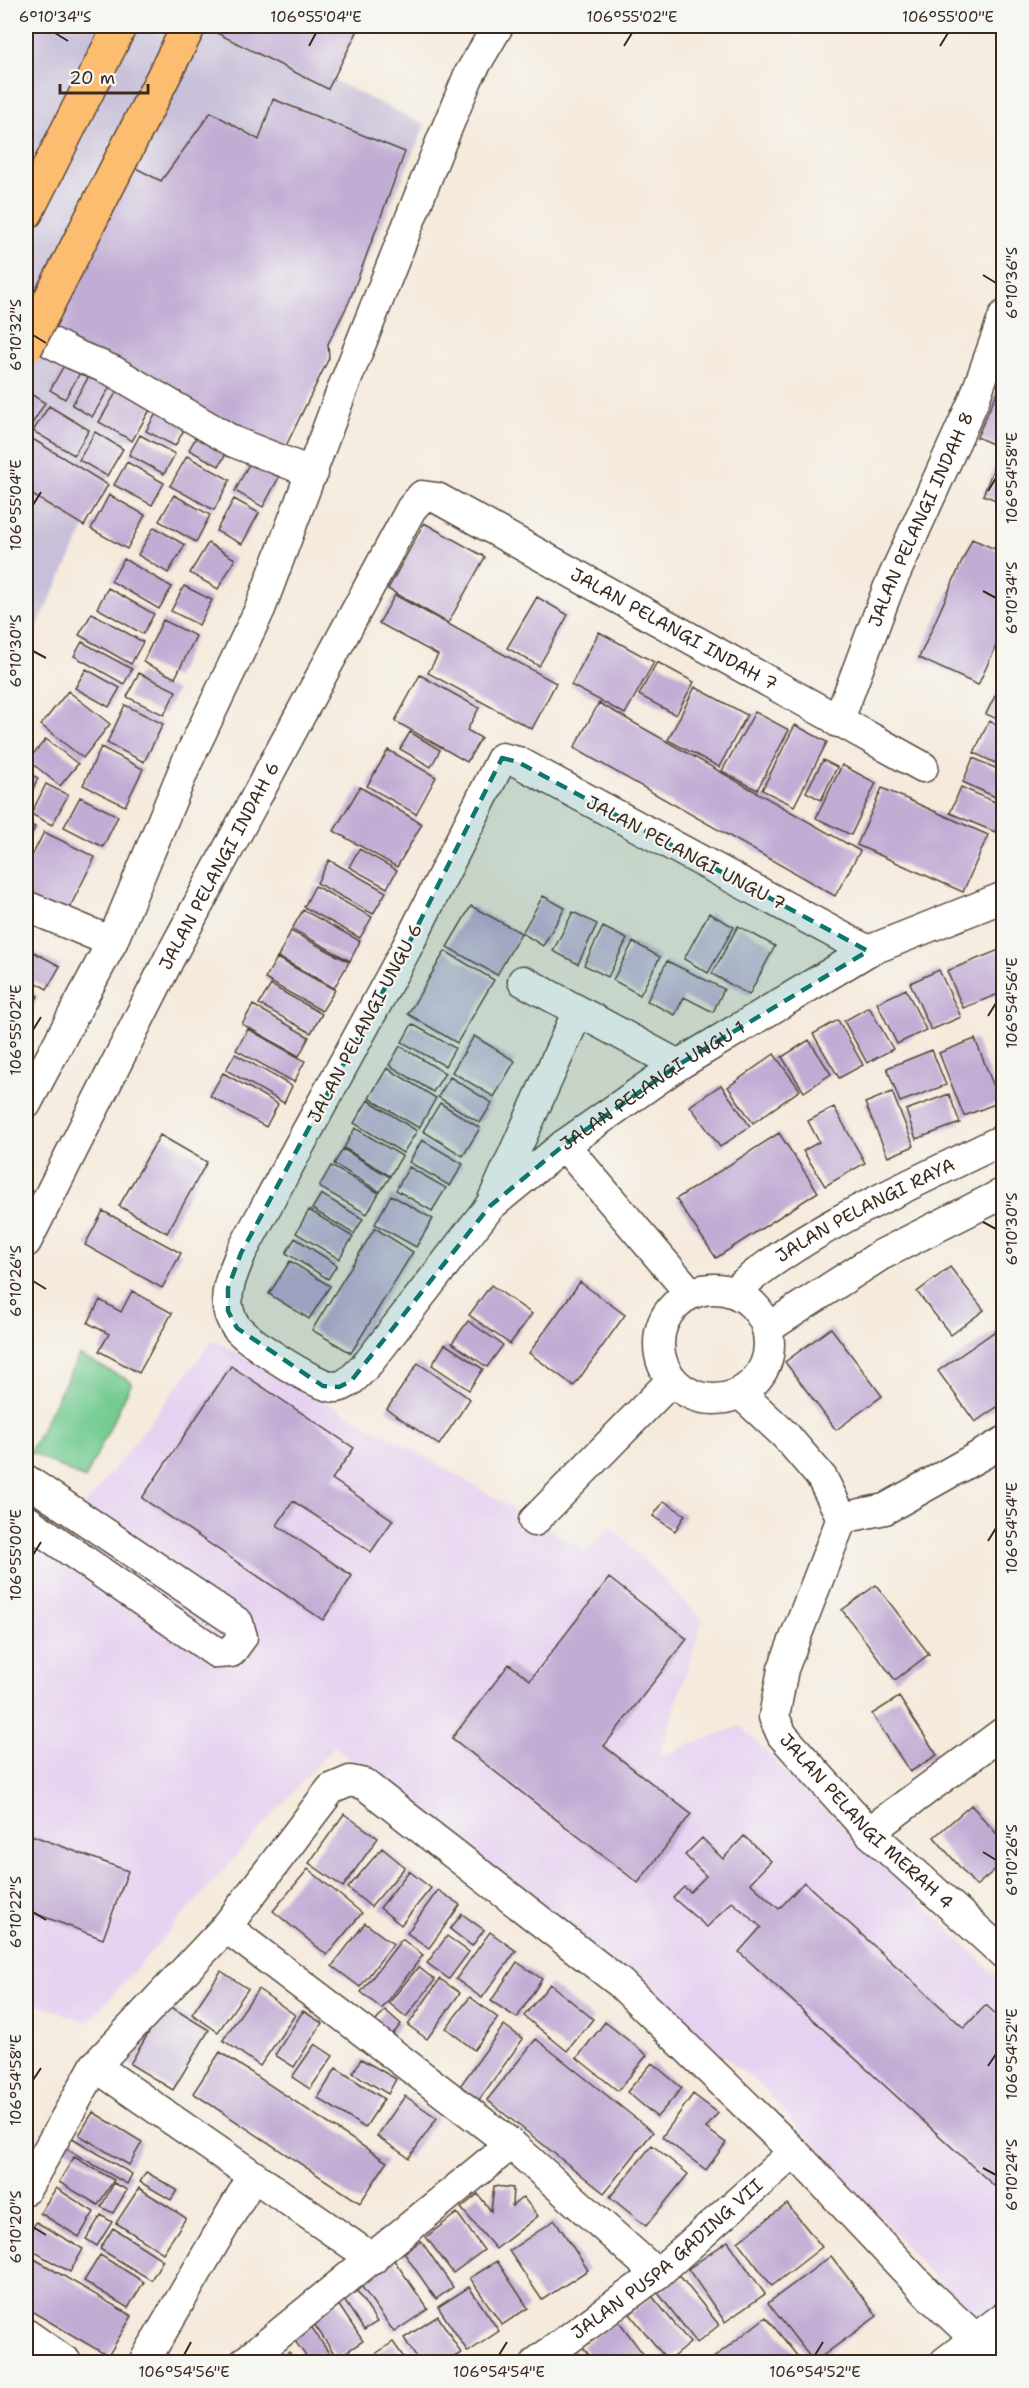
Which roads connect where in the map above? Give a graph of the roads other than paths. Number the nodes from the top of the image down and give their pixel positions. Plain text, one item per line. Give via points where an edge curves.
1 (120, 26) edge
2 (189, 26) edge
3 (498, 26) edge
4 (26, 213) edge
5 (1004, 316) edge
6 (26, 328) edge
7 (26, 347) edge
8 (313, 473) junction
9 (422, 496) joint
10 (838, 722) junction
11 (502, 758) joint
12 (923, 767) dead end
13 (1004, 897) edge
14 (26, 906) edge
15 (112, 942) junction
16 (868, 951) junction
17 (523, 981) dead end
18 (578, 1011) junction
19 (678, 1065) junction
20 (26, 1104) edge
21 (1004, 1139) edge
22 (564, 1145) junction
23 (1004, 1193) edge
24 (490, 1206) junction
25 (26, 1242) edge
26 (228, 1288) joint
27 (735, 1291) junction
28 (690, 1293) junction
29 (768, 1328) junction
30 (672, 1380) junction
31 (740, 1393) junction
32 (1004, 1442) edge
33 (26, 1480) edge
34 (842, 1518) junction
35 (26, 1520) edge
36 (534, 1521) dead end
37 (1004, 1732) edge
38 (869, 1832) junction
39 (226, 1927) junction
40 (1004, 1954) edge
41 (95, 2066) junction
42 (511, 2144) junction
43 (794, 2152) junction
44 (253, 2176) junction
45 (26, 2189) edge
46 (373, 2259) junction
47 (657, 2274) junction
48 (1004, 2317) edge
49 (26, 2334) edge
50 (983, 2351) edge
51 (66, 2362) edge
52 (144, 2362) edge
53 (245, 2362) edge
54 (537, 2362) edge
55 (945, 2362) edge

1 - 4 highway
2 - 7 highway, bridge
3 - 8 street via 469,75 439,147
5 - 10 street, JALAN PELANGI INDAH 8 via 974,400 888,589
6 - 8 street via 113,371 234,442
8 - 15 street via 260,609 187,762
9 - 10 street, JALAN PELANGI INDAH 7 via 437,498
9 - 25 street, JALAN PELANGI INDAH 6 via 411,509 175,948
10 - 12 street, JALAN PELANGI INDAH 7
11 - 16 street, JALAN PELANGI UNGU 7 via 518,762
11 - 26 street, JALAN PELANGI UNGU 6 via 406,949 241,1253
13 - 16 street, JALAN PELANGI UNGU 1
14 - 15 street
15 - 20 street
16 - 19 street, JALAN PELANGI UNGU 1
17 - 18 street
18 - 19 street
18 - 24 street
19 - 22 street, JALAN PELANGI UNGU 1
21 - 27 street, JALAN PELANGI RAYA via 804,1243 762,1267
22 - 24 street, JALAN PELANGI UNGU 1
22 - 28 street
23 - 29 street via 880,1255
24 - 26 street, JALAN PELANGI UNGU 1 via 369,1362 351,1381 339,1387 323,1386 237,1328 228,1311
27 - 28 street via 707,1288
27 - 29 street via 754,1305
28 - 30 street via 676,1303 659,1332 661,1357
29 - 31 street via 770,1352 764,1368 754,1383
30 - 31 street via 687,1392 704,1398 723,1399
30 - 36 street
31 - 34 street via 786,1436 822,1478
32 - 34 street via 885,1509
33 - 35 street via 238,1623 242,1637 231,1652 217,1653
34 - 38 street, JALAN PELANGI MERAH 4 via 783,1669 774,1717 782,1735
37 - 38 street
38 - 40 street, JALAN PELANGI MERAH 4
39 - 41 street
39 - 42 street
39 - 43 street via 331,1789 350,1781 364,1784 620,1983
41 - 44 street
41 - 45 street
42 - 46 street
42 - 47 street
43 - 47 street, JALAN PUSPA GADING VII
43 - 50 street
44 - 46 street
44 - 52 street
46 - 53 street
47 - 54 street, JALAN PUSPA GADING VII
48 - 50 street
49 - 51 street
50 - 55 street

